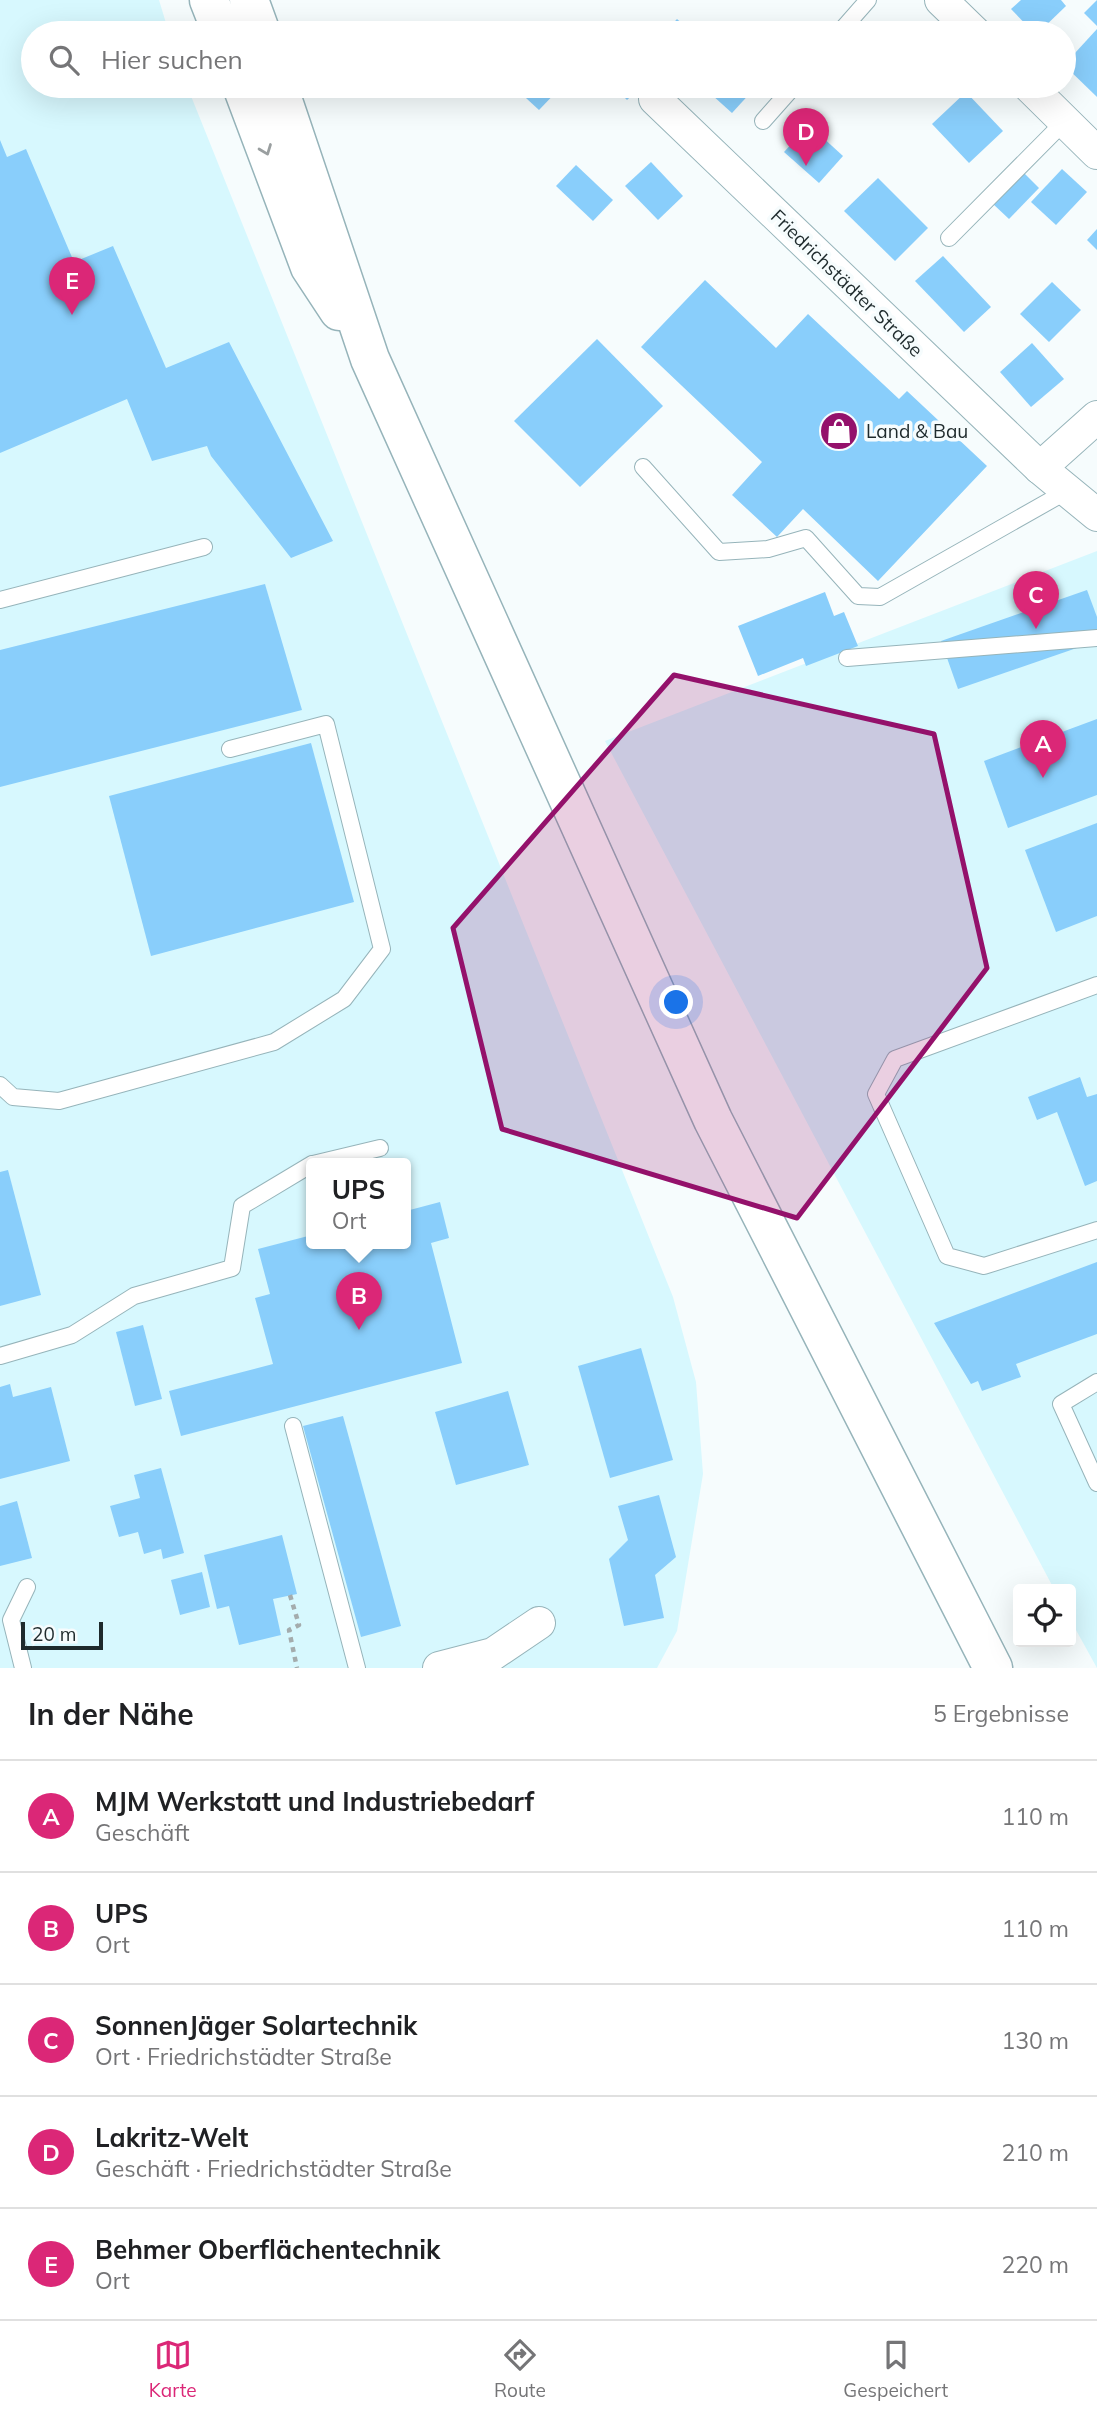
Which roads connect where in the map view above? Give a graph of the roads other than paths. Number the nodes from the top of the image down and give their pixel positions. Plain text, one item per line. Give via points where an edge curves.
1 (209, 0) edge
2 (249, 0) edge
3 (868, 0) edge
4 (940, 0) edge
5 (217, 21) edge
6 (257, 21) edge
7 (850, 21) edge
8 (962, 21) edge
9 (247, 98) edge
10 (282, 98) edge
11 (783, 98) edge
12 (1041, 98) edge
13 (655, 99) dead end
14 (763, 121) dead end
15 (1065, 121) junction
16 (1097, 153) edge
17 (949, 238) dead end
18 (370, 359) junction
19 (1097, 417) edge
20 (643, 467) dead end
21 (1040, 468) junction
22 (1067, 491) junction
23 (1097, 515) edge
24 (204, 547) dead end
25 (0, 600) edge
26 (1097, 638) edge
27 (847, 658) dead end
28 (229, 749) dead end
29 (1097, 985) edge
30 (0, 1085) edge
31 (380, 1149) dead end
32 (339, 1158) edge
33 (306, 1168) edge
34 (1097, 1230) edge
35 (0, 1356) edge
36 (1097, 1382) edge
37 (293, 1426) dead end
38 (1097, 1483) edge
39 (27, 1587) dead end
40 (539, 1623) dead end
41 (23, 1668) edge
42 (357, 1668) edge
43 (439, 1668) edge
44 (993, 1668) edge

1 - 5 main road
2 - 6 main road
3 - 7 lane
4 - 8 street
9 -> 18 main road via 310,267
10 - 18 main road
11 - 14 lane
12 - 15 street
13 - 21 street, Friedrichstädter Straße
15 - 16 street
15 - 17 lane
18 - 44 main road via 713,1120
19 - 21 street
20 - 22 lane via 719,552 768,549 806,538 858,596 880,597
21 - 22 street, Friedrichstädter Straße
22 - 23 street, Friedrichstädter Straße
24 - 25 lane
26 - 27 lane
28 - 30 lane via 326,724 382,949 344,999 274,1042 59,1101 13,1097
29 - 34 lane via 895,1059 876,1094 947,1256 984,1266
31 - 32 lane
33 - 35 lane via 243,1206 232,1268 134,1296 72,1335
36 - 38 lane via 1060,1404
37 - 42 lane
39 - 41 lane via 11,1620
40 - 43 street via 493,1654

